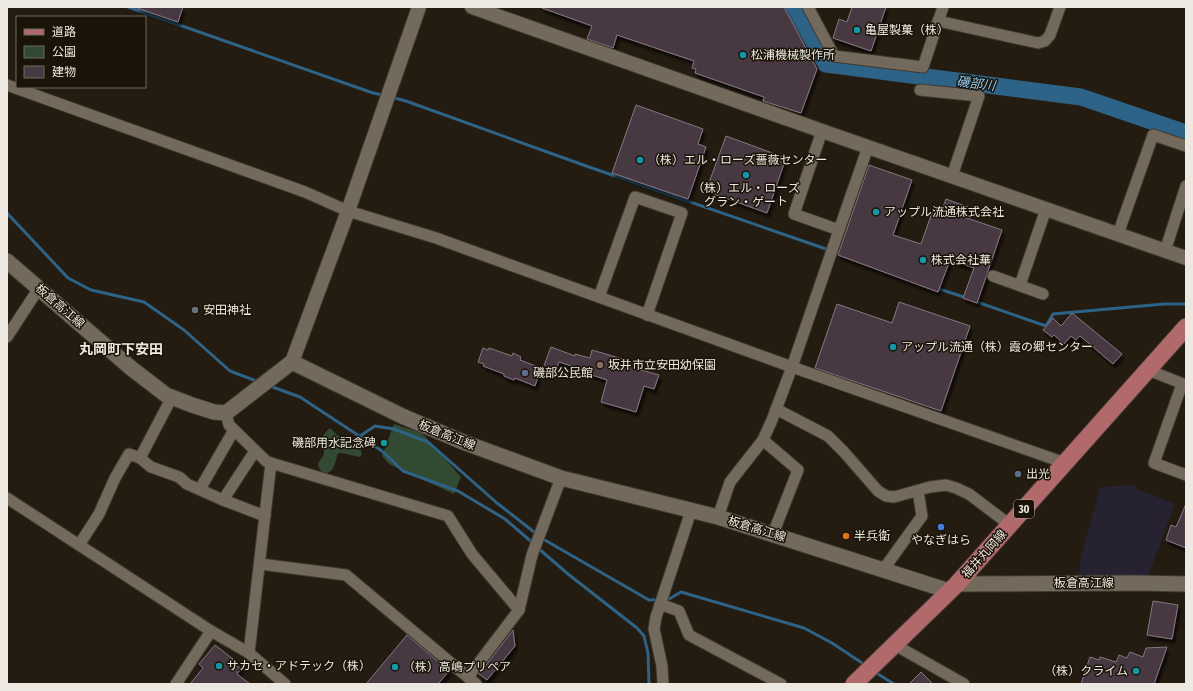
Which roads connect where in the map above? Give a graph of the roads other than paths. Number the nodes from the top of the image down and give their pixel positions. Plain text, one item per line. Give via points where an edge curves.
1 (419, 7) edge
2 (472, 7) edge
3 (808, 7) edge
4 (944, 7) edge
5 (1060, 7) edge
6 (938, 22) junction
7 (7, 85) edge
8 (920, 90) dead end
9 (822, 131) junction
10 (1186, 146) edge
11 (868, 147) junction
12 (952, 176) junction
13 (1186, 186) edge
14 (1046, 209) junction
15 (348, 211) junction
16 (838, 230) junction
17 (1118, 234) junction
18 (1165, 250) junction
19 (1186, 258) edge
20 (7, 261) edge
21 (993, 276) dead end
22 (1020, 285) junction
23 (39, 288) junction
24 (1043, 294) dead end
25 (599, 297) junction
26 (647, 315) junction
27 (1186, 327) edge
28 (7, 337) edge
29 (292, 362) junction
30 (792, 367) junction
31 (1148, 370) junction
32 (1184, 384) edge
33 (172, 397) junction
34 (776, 409) junction
35 (226, 413) junction
36 (234, 430) junction
37 (763, 440) junction
38 (255, 451) junction
39 (140, 458) junction
40 (271, 463) junction
41 (1065, 464) junction
42 (1186, 475) edge
43 (561, 478) junction
44 (200, 490) junction
45 (918, 491) junction
46 (7, 498) edge
47 (223, 500) junction
48 (692, 511) junction
49 (265, 516) junction
50 (718, 517) junction
51 (1010, 525) junction
52 (773, 534) junction
53 (79, 545) junction
54 (260, 564) junction
55 (883, 570) junction
56 (1186, 584) edge
57 (953, 588) junction
58 (660, 604) junction
59 (519, 610) junction
60 (211, 631) junction
61 (895, 645) junction
62 (249, 653) junction
63 (472, 681) edge
64 (176, 684) edge
65 (285, 684) edge
66 (663, 684) edge
67 (781, 684) edge
68 (854, 684) edge
69 (964, 684) edge

1 - 15 street
2 - 9 street
3 - 6 street via 834,56 923,67
4 - 6 street
5 - 6 street via 1050,35 1045,41 1038,43
7 - 15 street via 305,192
8 - 12 street via 979,96
9 - 11 street
9 - 16 street via 794,214
10 - 17 street via 1153,135
11 - 12 street
11 - 16 street
12 - 14 street
13 - 18 street
14 - 17 street
14 - 22 street
15 - 25 street via 436,238
15 - 29 street
16 - 30 street
17 - 18 street
18 - 19 street
20 - 23 main road, 板倉高江線
21 - 22 street
22 - 24 street
23 - 28 street
23 - 33 main road, 板倉高江線 via 131,368
25 - 26 street
25 - 26 street via 635,197 682,214
26 - 30 street
27 - 31 main road, 福井丸岡線 / 30
29 - 35 main road
29 - 43 main road, 板倉高江線 via 402,416 463,442
30 - 34 street
30 - 41 street
31 - 32 street
31 - 41 main road, 福井丸岡線 / 30
32 - 42 street via 1154,463
33 - 35 main road, 板倉高江線 via 214,412
33 - 39 street
34 - 37 street
34 - 45 street via 828,436 878,491 886,496 894,497
35 - 36 street via 229,425
36 - 38 street
36 - 44 street
37 - 50 street via 730,482
37 - 52 street via 798,470
38 - 40 street
38 - 47 street
39 - 44 street
39 - 53 street via 129,454 99,514
40 - 49 street
40 - 59 street via 448,516 472,554
41 - 51 main road, 福井丸岡線 / 30
43 - 48 main road, 板倉高江線
43 - 59 street via 532,555
44 - 47 street
45 - 51 street via 946,485 956,488 969,494
45 - 55 street via 922,516
46 - 53 street
47 - 49 street
48 - 50 main road, 板倉高江線
48 - 58 street
49 - 54 street
50 - 52 main road, 板倉高江線
51 - 57 main road, 福井丸岡線 / 30
52 - 55 main road, 板倉高江線
53 - 60 street
54 - 62 street
54 - 63 street via 346,575
55 - 57 main road, 板倉高江線
56 - 57 main road, 板倉高江線
57 - 61 main road, 福井丸岡線 / 30
58 - 66 street via 654,629
58 - 67 street via 679,612 689,635
59 - 63 street
60 - 62 street
60 - 64 street
61 - 68 main road, 福井丸岡線 / 30
61 - 69 street
62 - 65 street

